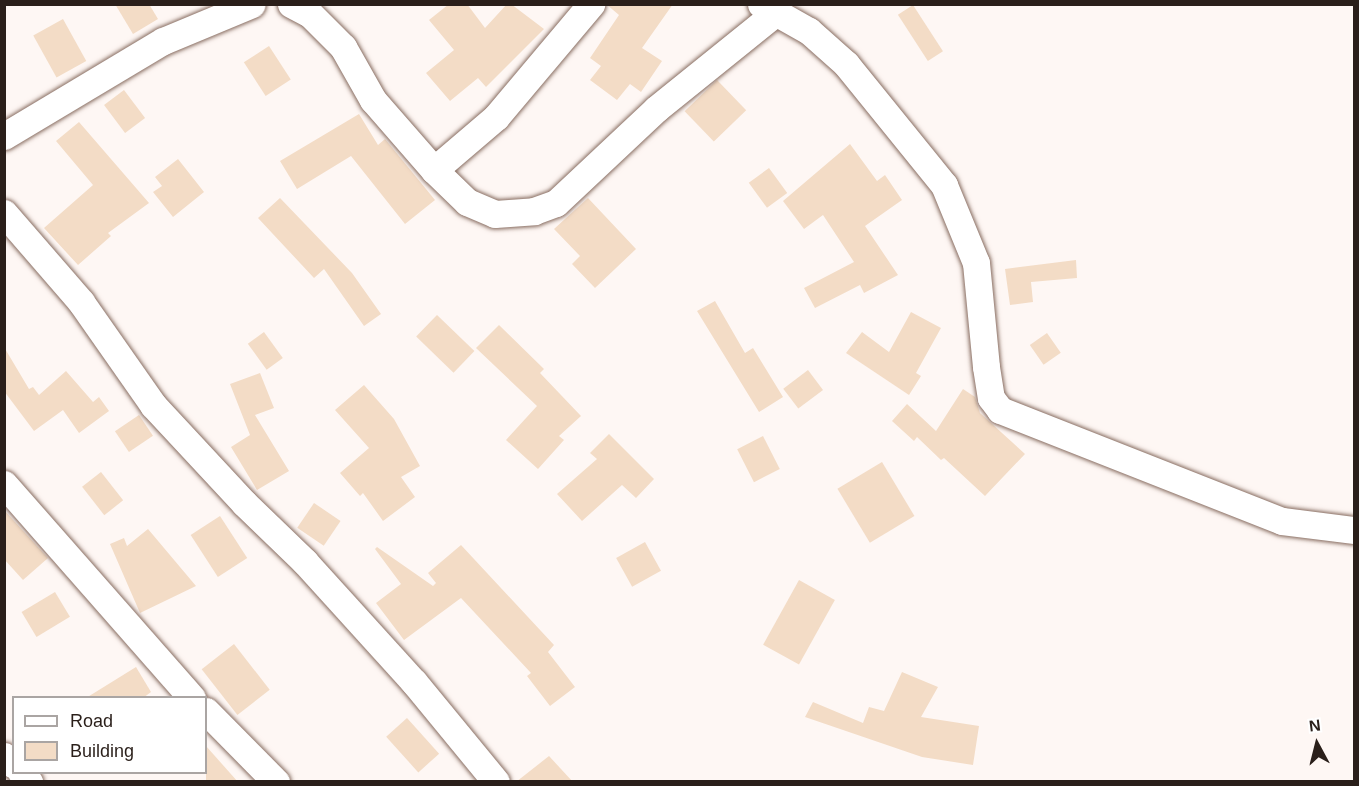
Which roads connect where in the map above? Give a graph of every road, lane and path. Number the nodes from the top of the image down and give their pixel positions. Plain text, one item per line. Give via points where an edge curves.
1 (252, 4) edge
2 (291, 4) edge
3 (591, 4) edge
4 (768, 9) edge
5 (212, 11) edge
6 (4, 136) edge
7 (434, 170) junction
8 (4, 213) edge
9 (4, 484) edge
10 (1354, 530) edge
11 (190, 696) edge
12 (207, 712) edge
13 (276, 782) edge
14 (496, 782) edge

1 - 5 street
2 - 7 street via 310,14 343,47 374,100
3 - 7 street via 496,117
4 - 7 street via 556,203 534,211 495,214 467,202
4 - 10 street via 809,31 846,64 944,185 976,263 991,398 1000,411 1282,521
5 - 6 street
8 - 14 street via 81,302 153,405 305,562 414,682
9 - 11 street
12 - 13 street

